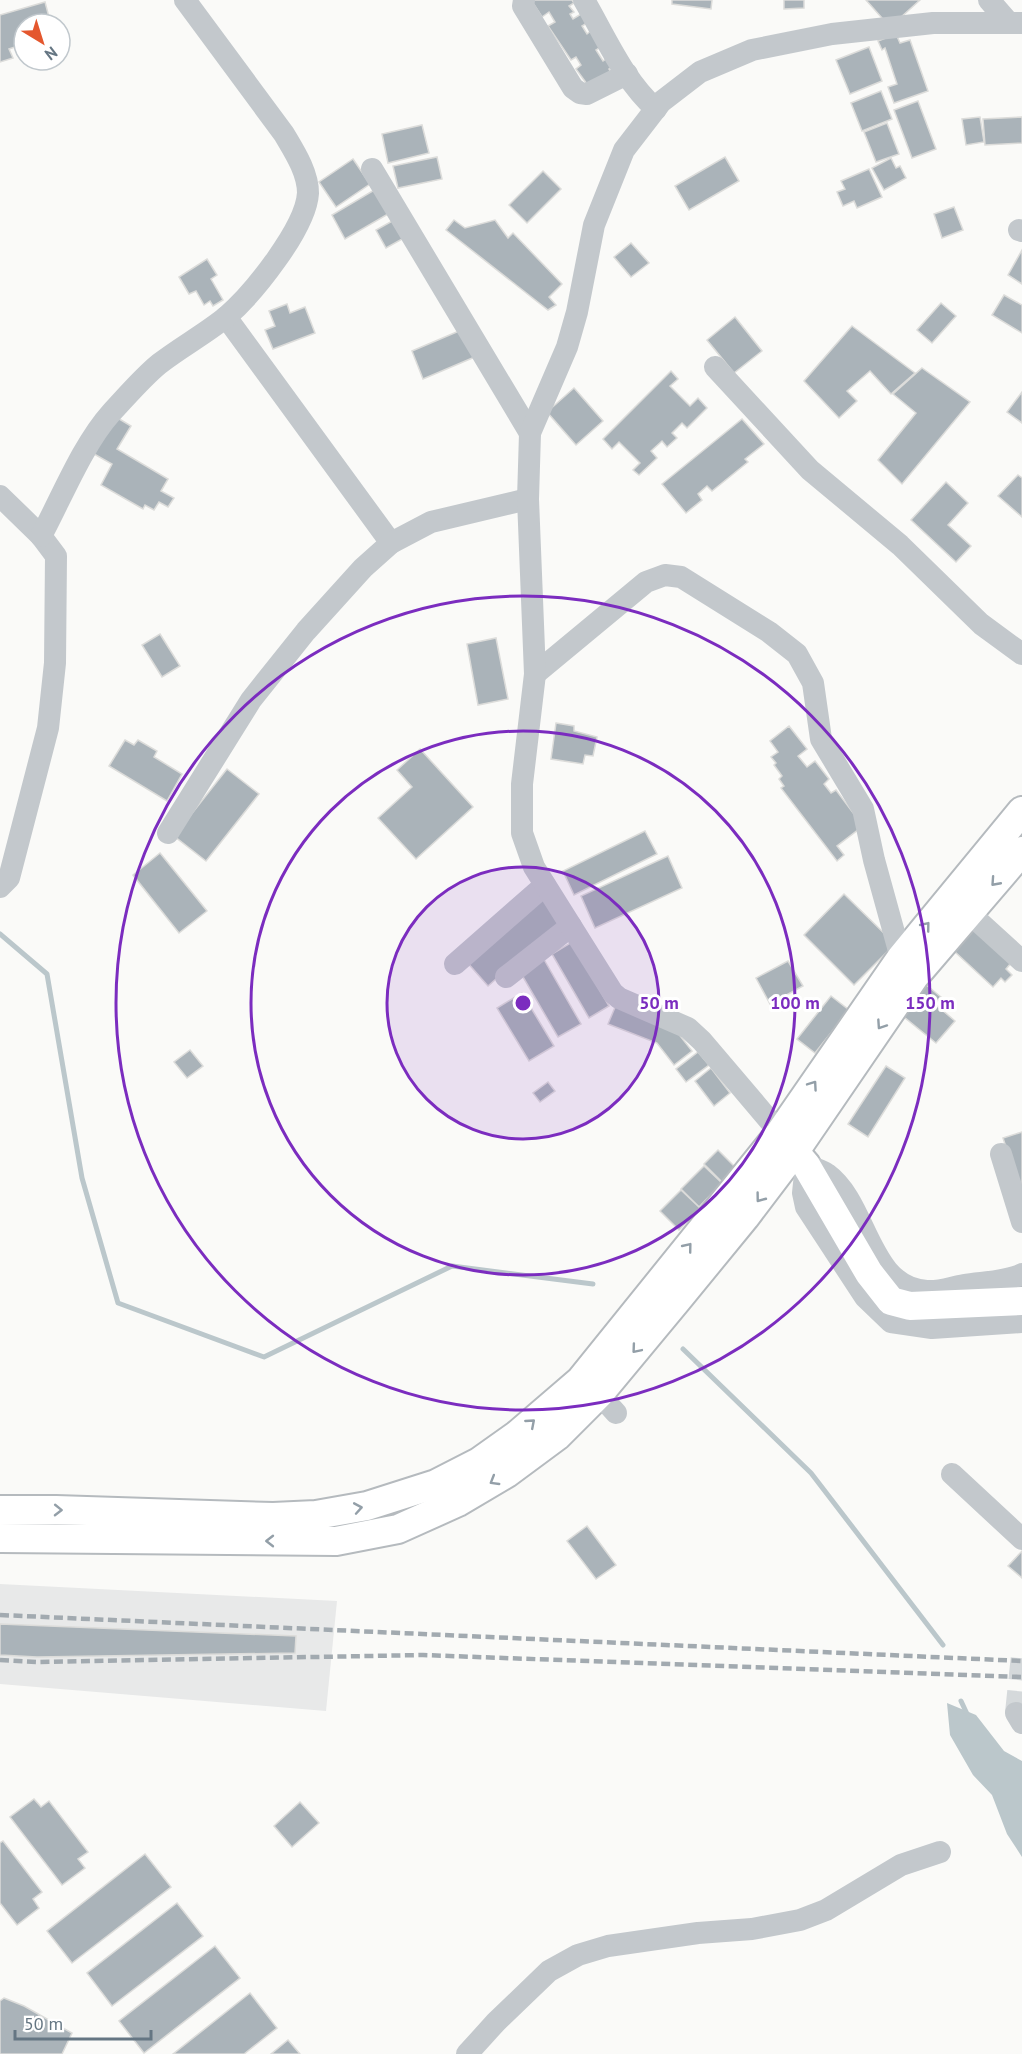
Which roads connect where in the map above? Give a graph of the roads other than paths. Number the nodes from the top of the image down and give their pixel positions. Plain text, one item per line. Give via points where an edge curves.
1 (185, 0) edge
2 (524, 0) edge
3 (584, 0) edge
4 (989, 0) edge
5 (1016, 23) edge
6 (627, 74) junction
7 (656, 109) junction
8 (372, 169) dead end
9 (226, 317) junction
10 (715, 368) dead end
11 (530, 433) junction
12 (0, 496) edge
13 (528, 499) junction
14 (41, 536) junction
15 (392, 543) junction
16 (1022, 654) edge
17 (535, 674) junction
18 (1022, 811) edge
19 (168, 833) dead end
20 (1022, 851) edge
21 (4, 883) edge
22 (545, 885) junction
23 (968, 912) junction
24 (571, 926) junction
25 (901, 958) junction
26 (1022, 961) edge
27 (455, 964) dead end
28 (506, 977) dead end
29 (794, 1150) junction
30 (1001, 1154) dead end
31 (1022, 1222) edge
32 (1022, 1274) edge
33 (1022, 1301) edge
34 (1022, 1322) edge
35 (952, 1474) dead end
36 (0, 1510) edge
37 (317, 1528) junction
38 (0, 1538) edge
39 (1022, 1539) edge
40 (940, 1852) dead end
41 (467, 2054) edge

1 - 9 street via 284,134 297,155 308,192 304,213 281,252
2 - 6 street via 523,6 573,88 587,94
3 - 6 street
4 - 5 street
5 - 7 street via 933,23 832,34 752,50 700,72
6 - 7 street
7 - 11 street via 624,150 594,225 567,347
8 - 11 street
9 - 14 street via 157,365 99,426
9 - 15 street
10 - 16 street via 810,470 900,545 981,624
11 - 13 street
12 - 14 street
13 - 15 street via 431,522
13 - 17 street
14 - 21 street via 56,556 55,663 48,728
15 - 19 street via 363,568 313,623 251,700
17 - 22 street via 522,784 522,833 526,851
17 - 25 street via 645,582 665,575 681,577 769,632 797,654 813,683 821,739 863,809
25 -> 18 main road
20 -> 23 main road
22 - 24 street
22 - 27 street
23 - 26 street
23 -> 29 main road via 914,977
24 - 28 street
24 - 29 street via 613,993 688,1028
29 -> 25 main road
29 - 32 street via 827,1174 845,1195 882,1264 908,1287 928,1291
29 - 33 main road via 891,1301 910,1306
29 - 34 street via 806,1207 865,1297 891,1322 932,1328
29 - 37 main road via 746,1217 667,1293 598,1396 557,1436 458,1503 398,1529 336,1541
30 - 31 street
35 - 39 street
36 -> 37 main road via 273,1517
37 -> 38 main road
40 - 41 street via 901,1865 826,1910 800,1920 608,1946 578,1955 549,1971

